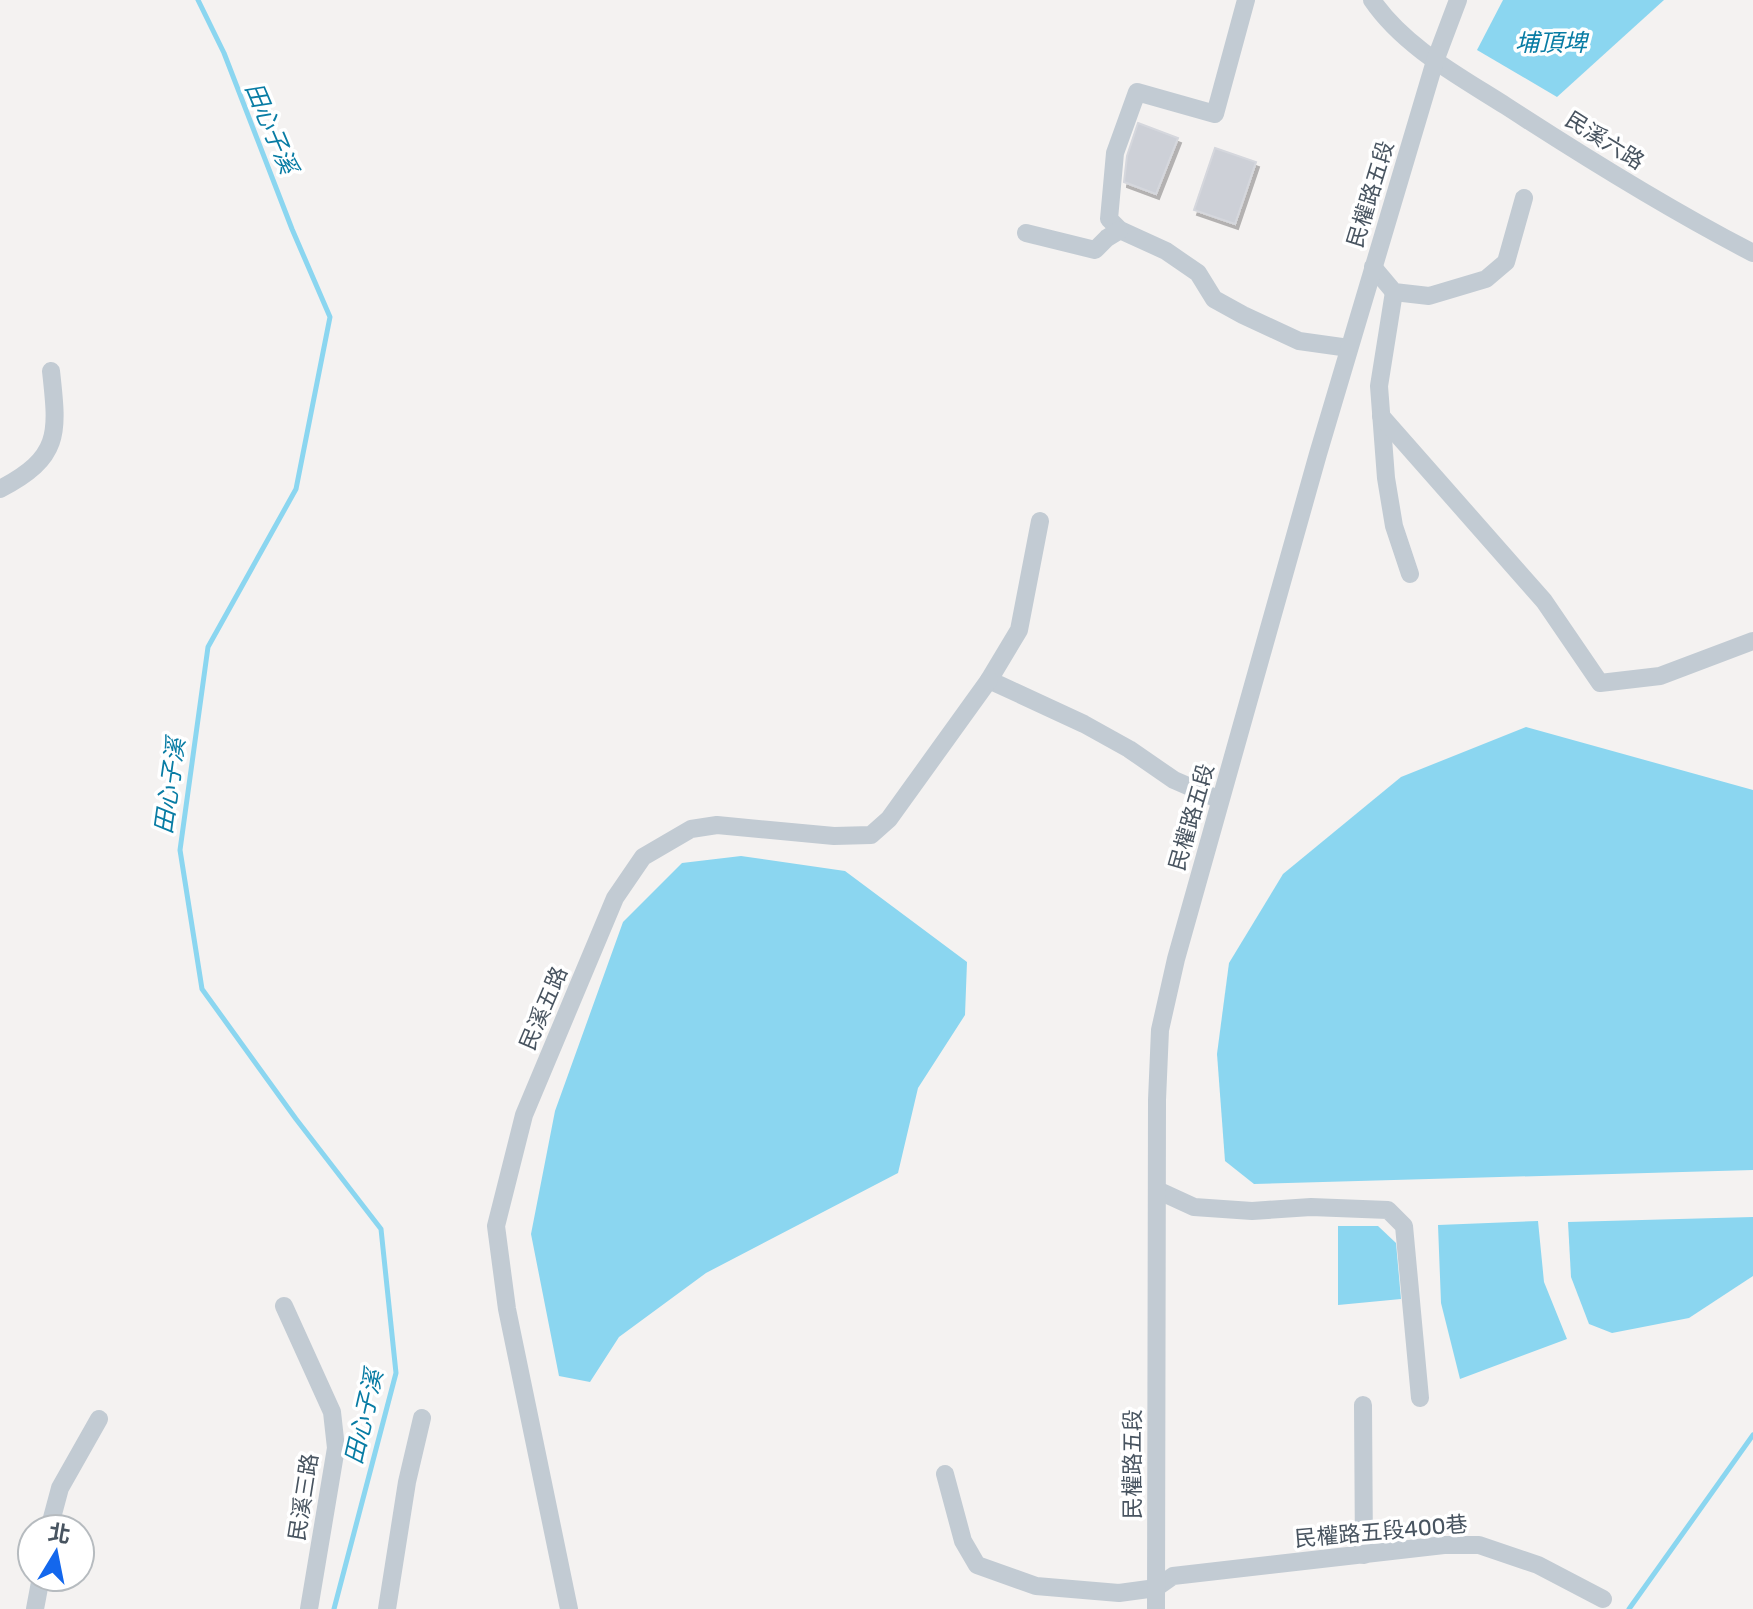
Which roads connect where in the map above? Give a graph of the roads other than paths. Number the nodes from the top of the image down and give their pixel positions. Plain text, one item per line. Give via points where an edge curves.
1 (1246, 0) edge
2 (1372, 0) edge
3 (1458, 0) edge
4 (1435, 61) junction
5 (1524, 198) dead end
6 (1120, 230) junction
7 (1026, 233) dead end
8 (1753, 253) edge
9 (1373, 267) junction
10 (1394, 292) junction
11 (1349, 348) junction
12 (51, 371) dead end
13 (1381, 416) junction
14 (0, 489) edge
15 (1040, 521) dead end
16 (1410, 574) dead end
17 (1753, 641) edge
18 (989, 680) junction
19 (1220, 800) junction
20 (1157, 1190) junction
21 (284, 1306) dead end
22 (1420, 1398) dead end
23 (1363, 1405) dead end
24 (422, 1418) dead end
25 (99, 1419) dead end
26 (945, 1474) dead end
27 (53, 1513) edge
28 (1364, 1555) junction
29 (1156, 1588) junction
30 (1603, 1599) dead end
31 (309, 1609) edge
32 (387, 1609) edge
33 (569, 1609) edge
34 (1156, 1609) edge

1 - 6 street via 1215,114 1137,92 1115,153 1109,219
2 - 4 street, 民溪六路
3 - 4 street, 民權路五段
4 - 8 street, 民溪六路 via 1692,222
4 - 9 street, 民權路五段
5 - 10 street via 1506,262 1486,279 1429,296
6 - 7 street via 1095,250
6 - 11 street via 1198,273 1214,299 1243,315 1299,341
9 - 10 street
9 - 11 street, 民權路五段
10 - 13 street via 1379,386
11 - 19 street, 民權路五段
12 - 14 street via 54,437 28,475
13 - 16 street via 1394,526
13 - 17 street via 1544,601 1600,683 1660,676
15 - 18 street, 民溪五路 via 1019,630
18 - 19 street via 1084,724 1174,780
18 - 33 street, 民溪五路 via 889,819 871,835 717,825 691,829 643,857 615,898 524,1115 496,1226 507,1309
19 - 20 street, 民權路五段 via 1160,1030
20 - 22 street via 1194,1207 1388,1210 1404,1226
20 - 29 street, 民權路五段
21 - 31 street, 民溪三路 via 332,1412 336,1448
23 - 28 street
24 - 32 street
25 - 27 street via 60,1488
26 - 29 street, 民權路五段400巷 via 963,1541 977,1565 1036,1586 1119,1593
28 - 29 street, 民權路五段400巷 via 1173,1576
28 - 30 street, 民權路五段400巷 via 1479,1545 1538,1565
29 - 34 street, 民權路五段

